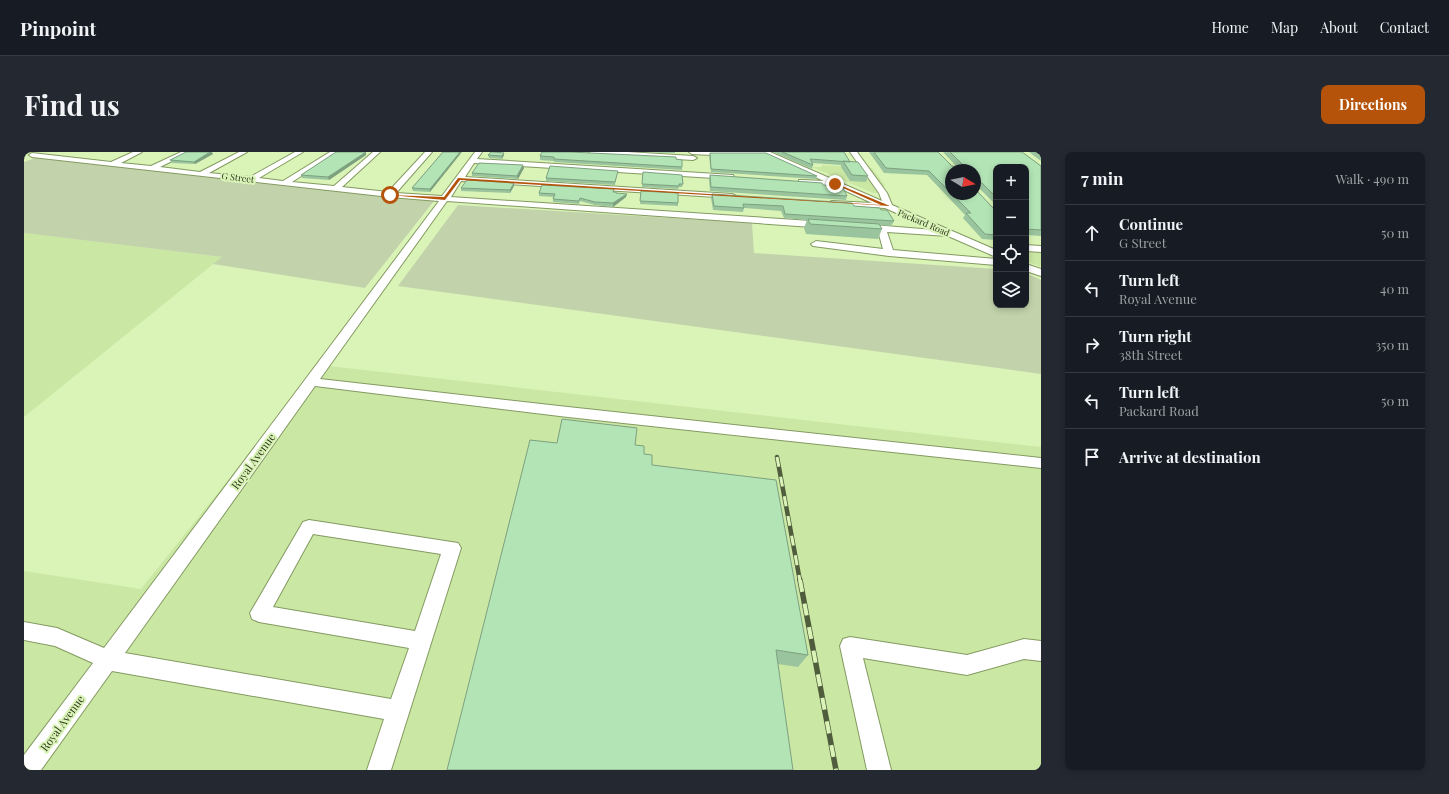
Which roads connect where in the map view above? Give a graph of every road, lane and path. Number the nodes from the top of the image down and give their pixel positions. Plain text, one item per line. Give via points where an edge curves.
1 (40, 152) edge
2 (139, 152) edge
3 (187, 152) edge
4 (244, 152) edge
5 (300, 152) edge
6 (335, 152) edge
7 (374, 152) edge
8 (429, 152) edge
9 (592, 152) edge
10 (765, 152) edge
11 (853, 152) edge
12 (638, 153) edge
13 (713, 153) edge
14 (84, 154) dead end
15 (692, 154) edge
16 (32, 155) junction
17 (475, 157) edge
18 (24, 158) edge
19 (72, 159) junction
20 (113, 163) junction
21 (154, 168) junction
22 (203, 173) junction
23 (741, 178) edge
24 (252, 179) junction
25 (459, 179) junction
26 (796, 181) edge
27 (285, 183) junction
28 (835, 184) junction
29 (336, 189) junction
30 (390, 195) junction
31 (696, 195) junction
32 (742, 197) edge
33 (445, 199) junction
34 (826, 202) edge
35 (888, 206) junction
36 (836, 226) edge
37 (852, 227) edge
38 (882, 229) junction
39 (952, 234) junction
40 (816, 244) dead end
41 (978, 245) junction
42 (993, 246) edge
43 (889, 252) junction
44 (993, 252) edge
45 (993, 262) edge
46 (1029, 268) edge
47 (1041, 273) edge
48 (312, 382) junction
49 (1041, 463) edge
50 (24, 631) edge
51 (422, 641) junction
52 (1041, 651) edge
53 (108, 660) junction
54 (398, 712) junction
55 (28, 770) edge
56 (379, 770) edge
57 (879, 770) edge

1 - 16 street
2 - 20 street
3 - 21 street
4 - 22 street
5 - 24 street
6 - 27 street
7 - 29 street
8 - 30 street
9 - 12 street
10 - 13 street
10 - 28 street, Packard Road
11 - 35 street via 883,193
12 - 15 street
13 - 15 street
14 - 19 street
15 - 31 street
16 - 18 street
16 - 19 street, G Street
17 - 25 street, Royal Avenue
17 - 31 street
19 - 20 street, G Street
20 - 21 street, G Street
21 - 22 street, G Street
22 - 24 street, G Street
23 - 31 street
24 - 27 street, G Street
25 - 31 street
25 - 33 street, Royal Avenue
26 - 28 street
27 - 29 street, G Street
28 - 35 street, Packard Road
29 - 30 street, G Street
30 - 33 street, G Street
31 - 32 street
31 - 33 street, G Street
31 - 36 street
33 - 48 street, Royal Avenue
34 - 35 street
35 - 39 street, Packard Road
37 - 38 street
38 - 39 street
38 - 43 street
39 - 41 street, Packard Road
40 - 43 street
41 - 42 street
41 - 44 street, Packard Road
43 - 45 street
46 - 47 street
48 - 49 street
48 - 53 street, Royal Avenue
50 - 53 street via 57,637
51 - 51 street via 452,548 309,527 259,613
51 - 54 street
52 - 57 street via 1024,648 967,665 850,646
53 - 54 street
53 - 55 street, Royal Avenue
54 - 56 street

